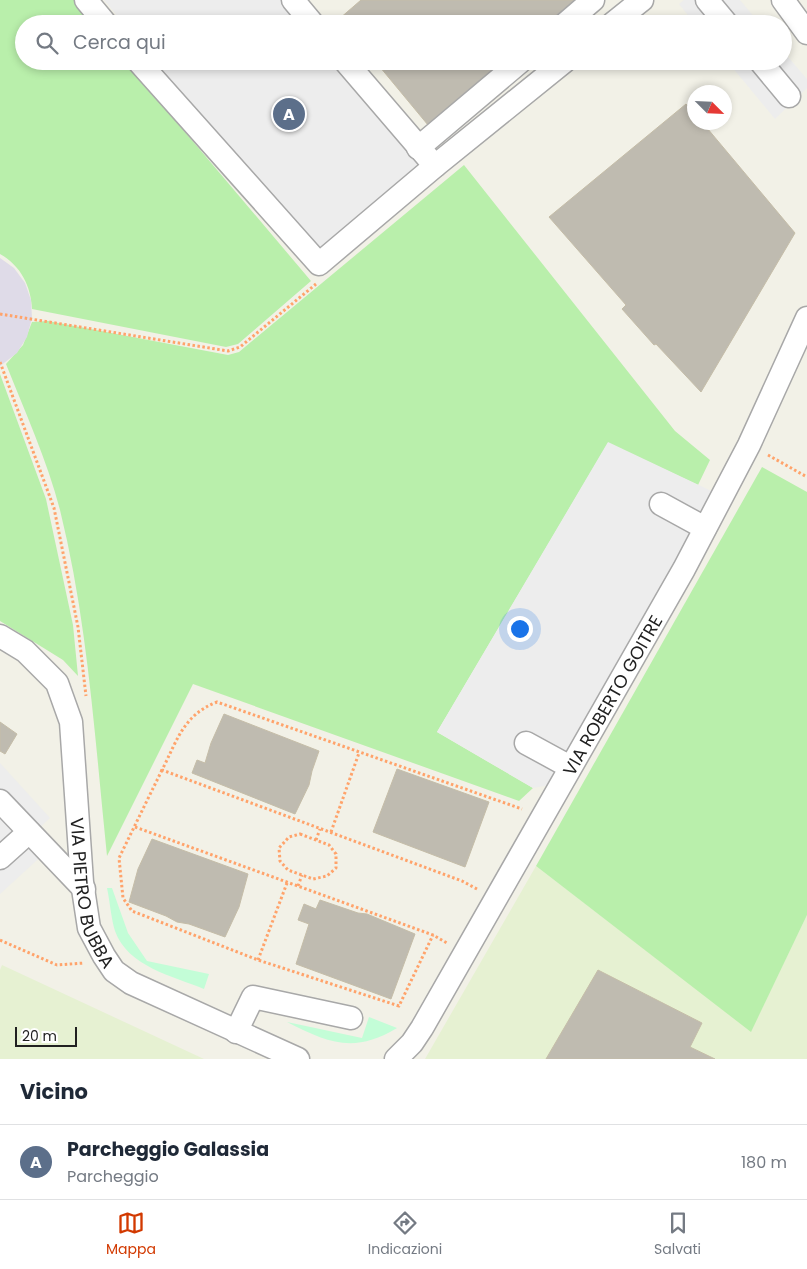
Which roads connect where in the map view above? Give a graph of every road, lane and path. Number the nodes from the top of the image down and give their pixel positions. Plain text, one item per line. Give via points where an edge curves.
1 (86, 0) edge
2 (293, 0) edge
3 (593, 0) edge
4 (642, 0) edge
5 (707, 0) edge
6 (784, 0) edge
7 (98, 15) edge
8 (306, 15) edge
9 (576, 15) edge
10 (623, 15) edge
11 (720, 15) edge
12 (807, 33) edge
13 (146, 70) edge
14 (353, 70) edge
15 (510, 70) edge
16 (554, 70) edge
17 (767, 70) edge
18 (789, 96) dead end
19 (418, 148) junction
20 (435, 166) junction
21 (807, 318) edge
22 (749, 445) junction
23 (807, 477) edge
24 (661, 504) dead end
25 (705, 528) junction
26 (0, 636) edge
27 (526, 743) dead end
28 (359, 752) junction
29 (570, 767) junction
30 (162, 770) junction
31 (0, 802) edge
32 (542, 816) junction
33 (135, 828) junction
34 (320, 828) junction
35 (29, 832) junction
36 (331, 832) junction
37 (316, 840) junction
38 (0, 858) edge
39 (302, 875) junction
40 (287, 883) junction
41 (298, 886) junction
42 (84, 889) junction
43 (495, 900) junction
44 (432, 935) junction
45 (0, 940) edge
46 (465, 953) junction
47 (258, 960) junction
48 (58, 965) dead end
49 (351, 1018) dead end
50 (236, 1032) junction
51 (298, 1059) edge
52 (396, 1059) edge

1 - 7 street
2 - 8 street
3 - 9 street
4 - 10 street
5 - 11 street
6 - 12 street
13 - 20 street via 319,264
14 - 19 street
15 - 19 street
16 - 20 street
17 - 18 street
19 - 20 street
21 - 22 street, VIA ROBERTO GOITRE
22 - 23 path
22 - 25 street, VIA ROBERTO GOITRE
24 - 25 street
25 - 29 street, VIA ROBERTO GOITRE
26 - 42 street, VIA PIETRO BUBBA via 25,650 57,683 71,722
27 - 29 street
28 - 30 path via 216,702 188,720
28 - 32 path
28 - 36 path
29 - 32 street, VIA ROBERTO GOITRE
30 - 33 path
30 - 34 path
31 - 35 street
32 - 43 street, VIA ROBERTO GOITRE
33 - 40 path
33 - 47 path via 119,858 123,898 132,911
34 - 36 path
34 - 37 path
35 - 38 street
35 - 42 street
36 - 43 path via 462,881
37 - 39 path via 329,845 336,854 336,868 327,876 313,879
37 - 39 path via 300,834 289,837 279,848 280,861 288,870
39 - 41 path
40 - 41 path
40 - 47 path
41 - 44 path
42 - 50 street, VIA PIETRO BUBBA via 89,928 114,970 131,983
43 - 46 street, VIA ROBERTO GOITRE
44 - 46 path
44 - 47 path via 399,1006
45 - 48 path
46 - 52 street, VIA ROBERTO GOITRE via 422,1028
49 - 50 street via 253,998
50 - 51 street, VIA PIETRO BUBBA

